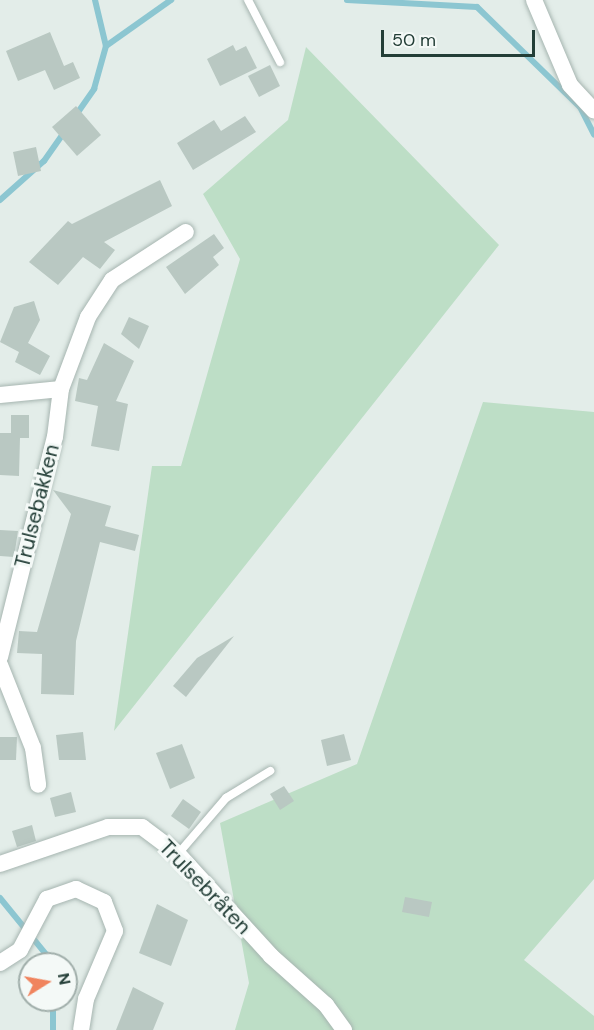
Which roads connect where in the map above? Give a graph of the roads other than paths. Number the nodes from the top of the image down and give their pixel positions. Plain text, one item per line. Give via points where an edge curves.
1 (248, 0) edge
2 (534, 0) edge
3 (280, 62) dead end
4 (589, 106) edge
5 (186, 232) dead end
6 (61, 389) junction
7 (0, 394) edge
8 (0, 657) edge
9 (0, 665) edge
10 (270, 771) dead end
11 (38, 785) dead end
12 (178, 854) junction
13 (0, 864) edge
14 (0, 963) edge
15 (81, 1030) edge
16 (344, 1030) edge

1 - 3 lane
2 - 4 street via 570,86
5 - 6 street, Trulsebakken via 112,280 88,317
6 - 7 street
6 - 8 street, Trulsebakken via 53,447
9 - 11 street via 33,748
10 - 12 lane via 226,798
12 - 13 street, Trulsebråten via 149,831 128,824
12 - 16 street, Trulsebråten via 271,956 326,1005
14 - 15 street via 20,950 47,898 76,889 104,902 115,931 86,999

